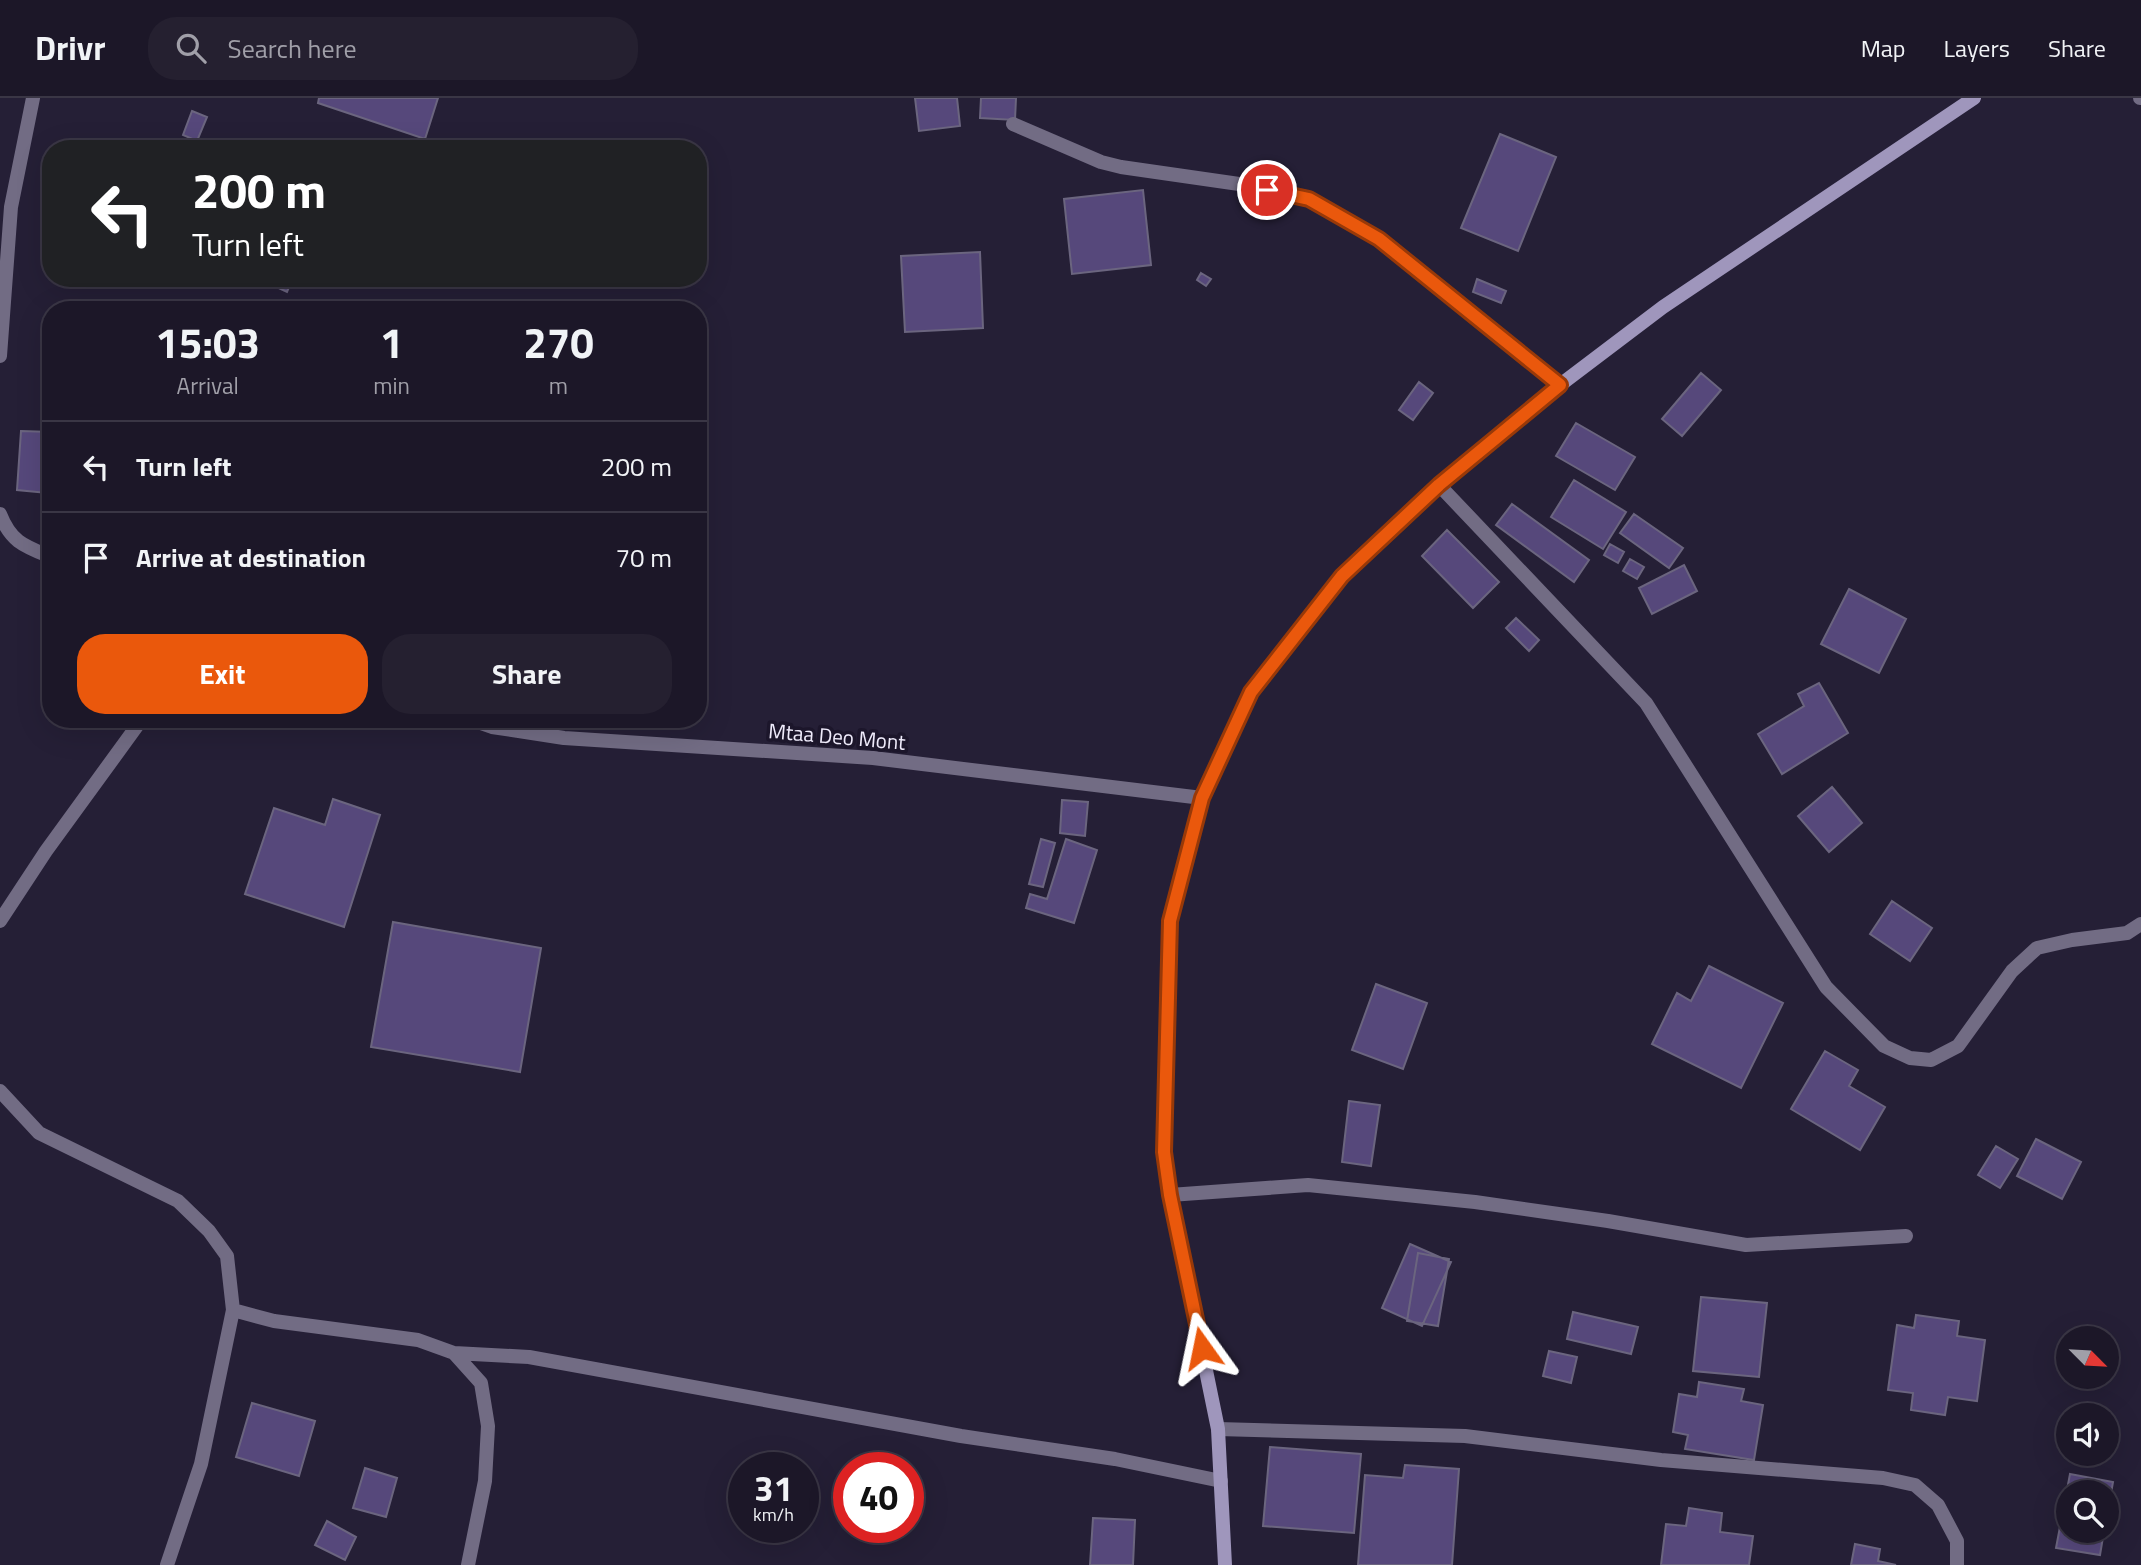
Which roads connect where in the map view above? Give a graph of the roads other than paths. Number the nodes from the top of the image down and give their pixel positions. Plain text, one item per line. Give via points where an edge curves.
1 (33, 98) edge
2 (1974, 98) edge
3 (1013, 124) dead end
4 (0, 356) edge
5 (1560, 385) junction
6 (1439, 485) junction
7 (0, 514) edge
8 (42, 553) edge
9 (135, 728) edge
10 (499, 728) edge
11 (1202, 798) junction
12 (0, 921) edge
13 (2141, 924) edge
14 (0, 1091) edge
15 (1170, 1195) junction
16 (1906, 1236) dead end
17 (233, 1310) junction
18 (454, 1353) junction
19 (1218, 1429) junction
20 (1221, 1481) junction
21 (167, 1565) edge
22 (468, 1565) edge
23 (1225, 1565) edge
24 (1957, 1565) edge

1 - 4 street via 11,207
2 - 5 street via 1663,307
3 - 5 street via 1111,165 1309,199 1379,239
5 - 6 street
6 - 11 street via 1342,576 1251,692
6 - 13 street via 1646,703 1826,987 1884,1046 1910,1058 1931,1060 1958,1046 2012,971 2037,948 2127,933
7 - 8 street via 6,530
9 - 12 street
10 - 11 street, Mtaa Deo Mont via 564,738 873,758
11 - 15 street via 1170,921 1164,1152
14 - 17 street via 39,1133 178,1201 227,1256
15 - 16 street via 1308,1185 1488,1204 1746,1245
15 - 19 street
17 - 18 street via 274,1321 418,1340
17 - 21 street via 201,1464
18 - 20 street via 529,1357
18 - 22 street via 481,1384 488,1426 485,1481
19 - 20 street
19 - 24 street via 1465,1436 1661,1460 1883,1478 1915,1485 1938,1505 1957,1541
20 - 23 street

